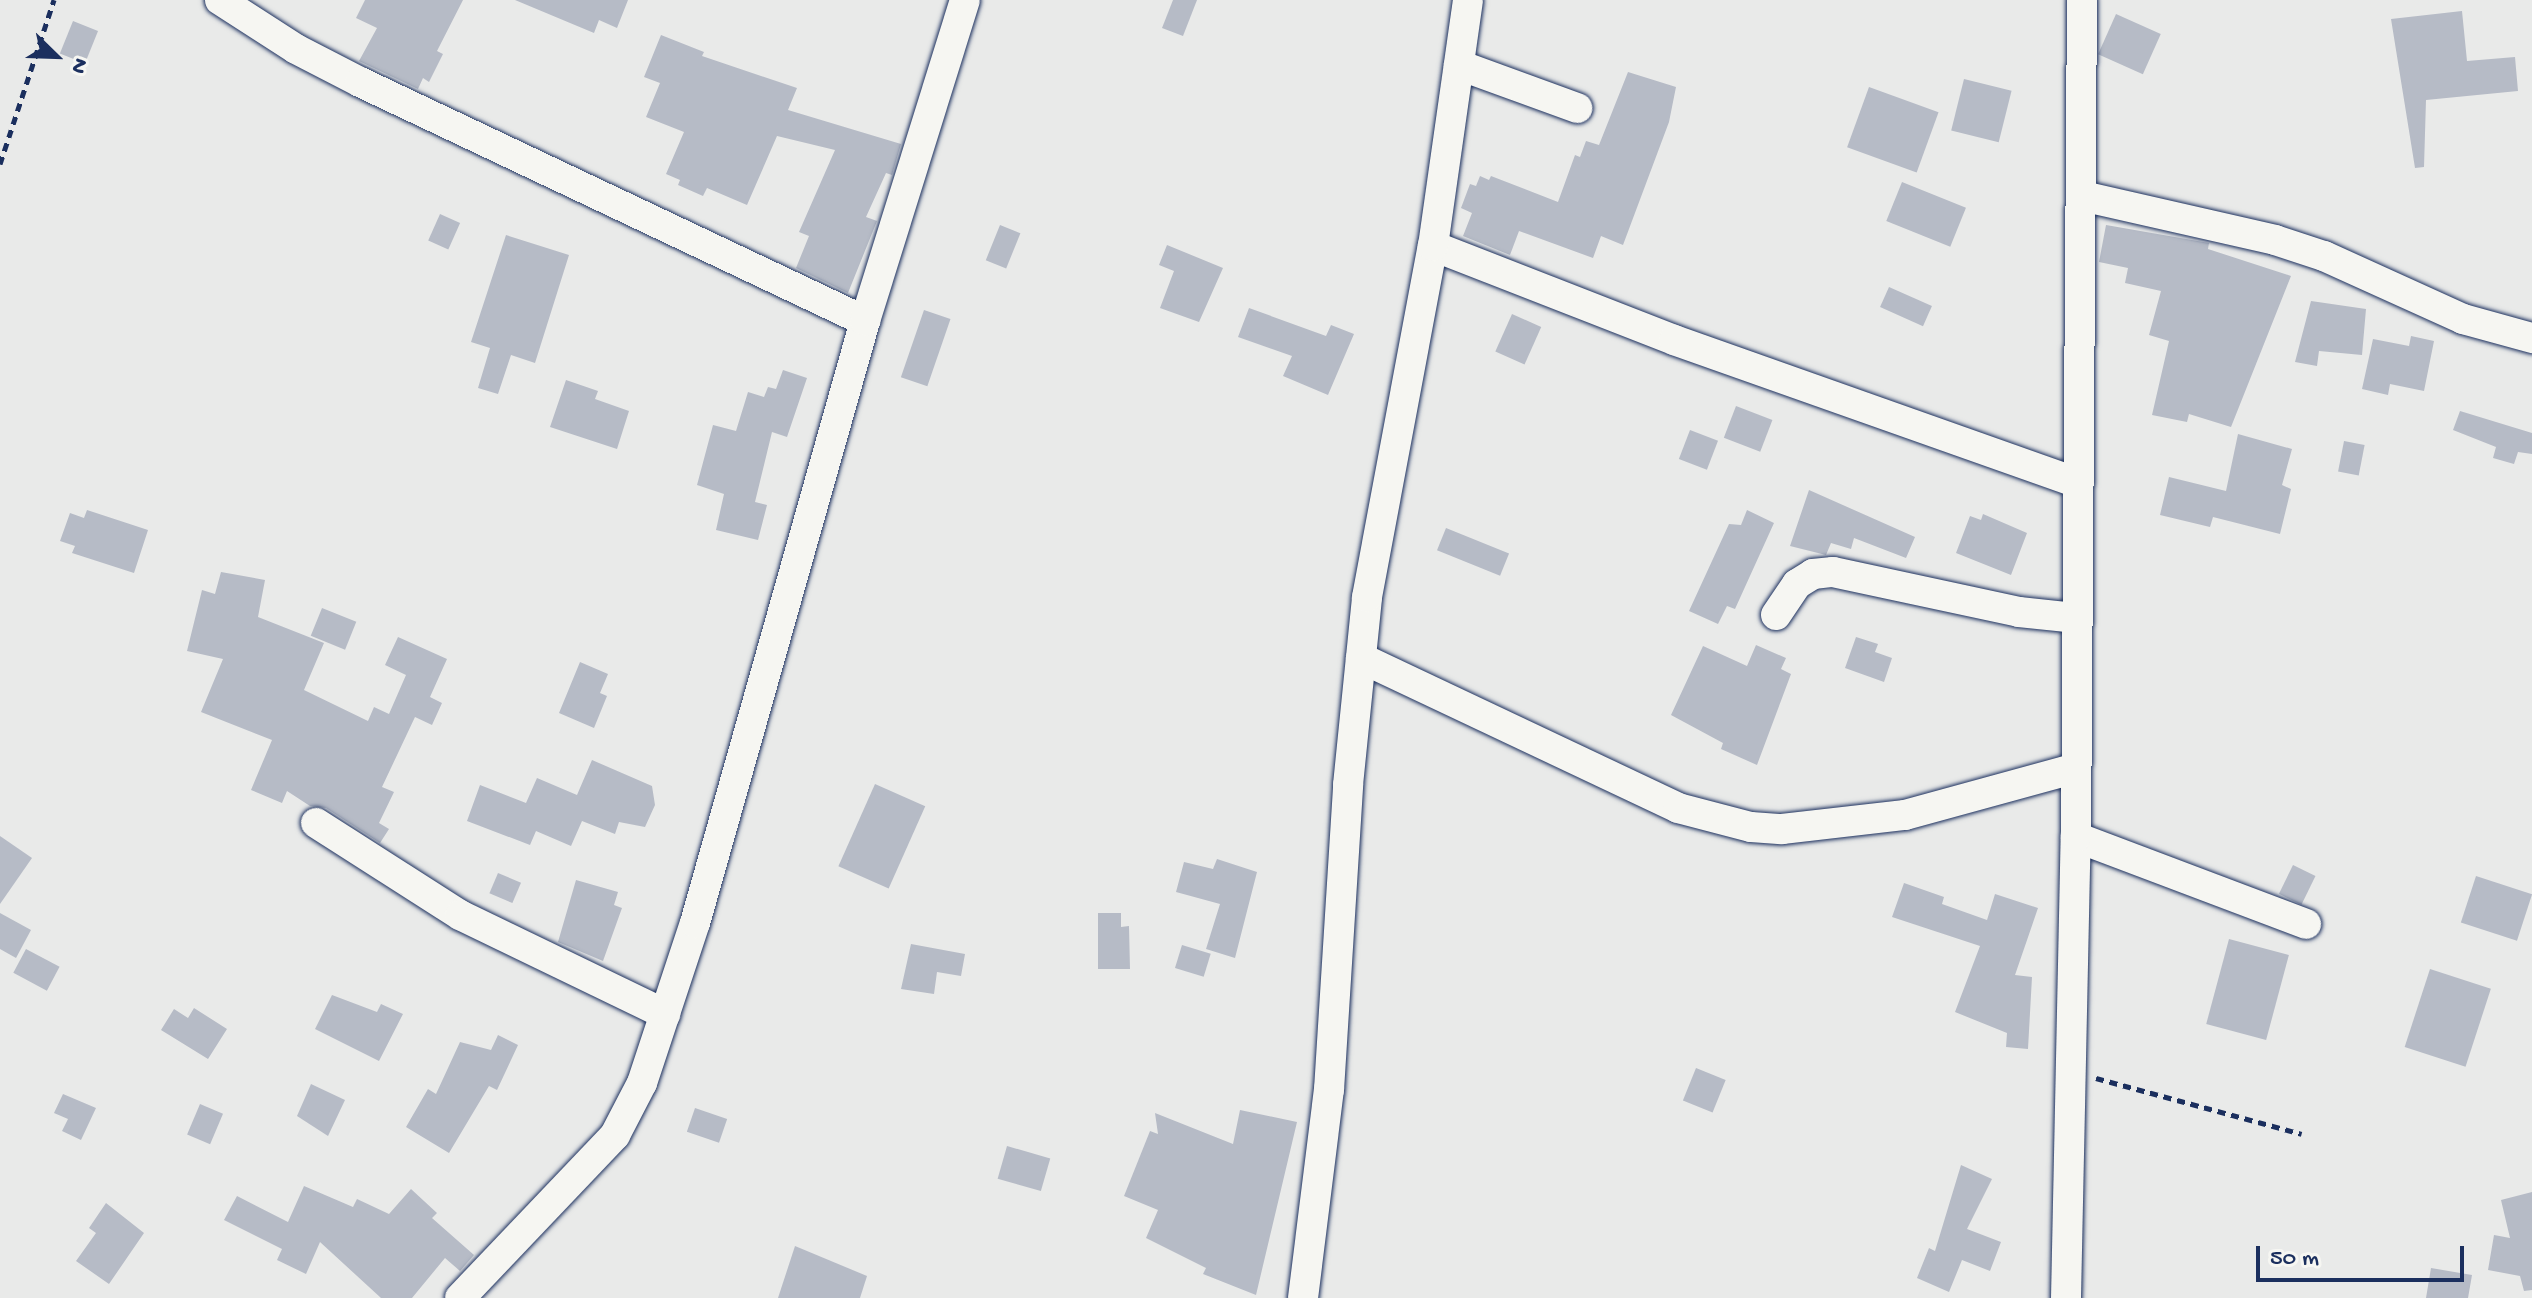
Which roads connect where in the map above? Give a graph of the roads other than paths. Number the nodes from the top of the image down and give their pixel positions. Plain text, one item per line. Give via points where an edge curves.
1 (220, 0) edge
2 (965, 0) edge
3 (1468, 0) edge
4 (2082, 0) edge
5 (1459, 65) junction
6 (1577, 108) dead end
7 (2082, 196) junction
8 (1433, 246) junction
9 (865, 321) junction
10 (2532, 338) edge
11 (2078, 483) junction
12 (1776, 615) dead end
13 (2075, 618) junction
14 (1361, 658) junction
15 (2073, 769) junction
16 (316, 823) dead end
17 (2076, 837) junction
18 (2306, 924) dead end
19 (665, 1014) junction
20 (460, 1298) edge
21 (1303, 1298) edge
22 (2066, 1298) edge

1 - 9 street via 360,82
2 - 9 street
3 - 5 street
4 - 7 street
5 - 6 street
5 - 8 street
7 - 10 street via 2275,240 2324,256 2463,319
7 - 11 street
8 - 11 street via 1687,345
8 - 14 street via 1367,597
9 - 19 street
11 - 13 street
12 - 13 street via 1797,584 1813,574 1833,572 2019,612
13 - 15 street
14 - 15 street via 1678,808 1751,827 1782,829 1905,815
14 - 21 street via 1329,1090
15 - 17 street
16 - 19 street via 460,915
17 - 18 street
17 - 22 street
19 - 20 street via 642,1083 615,1135

